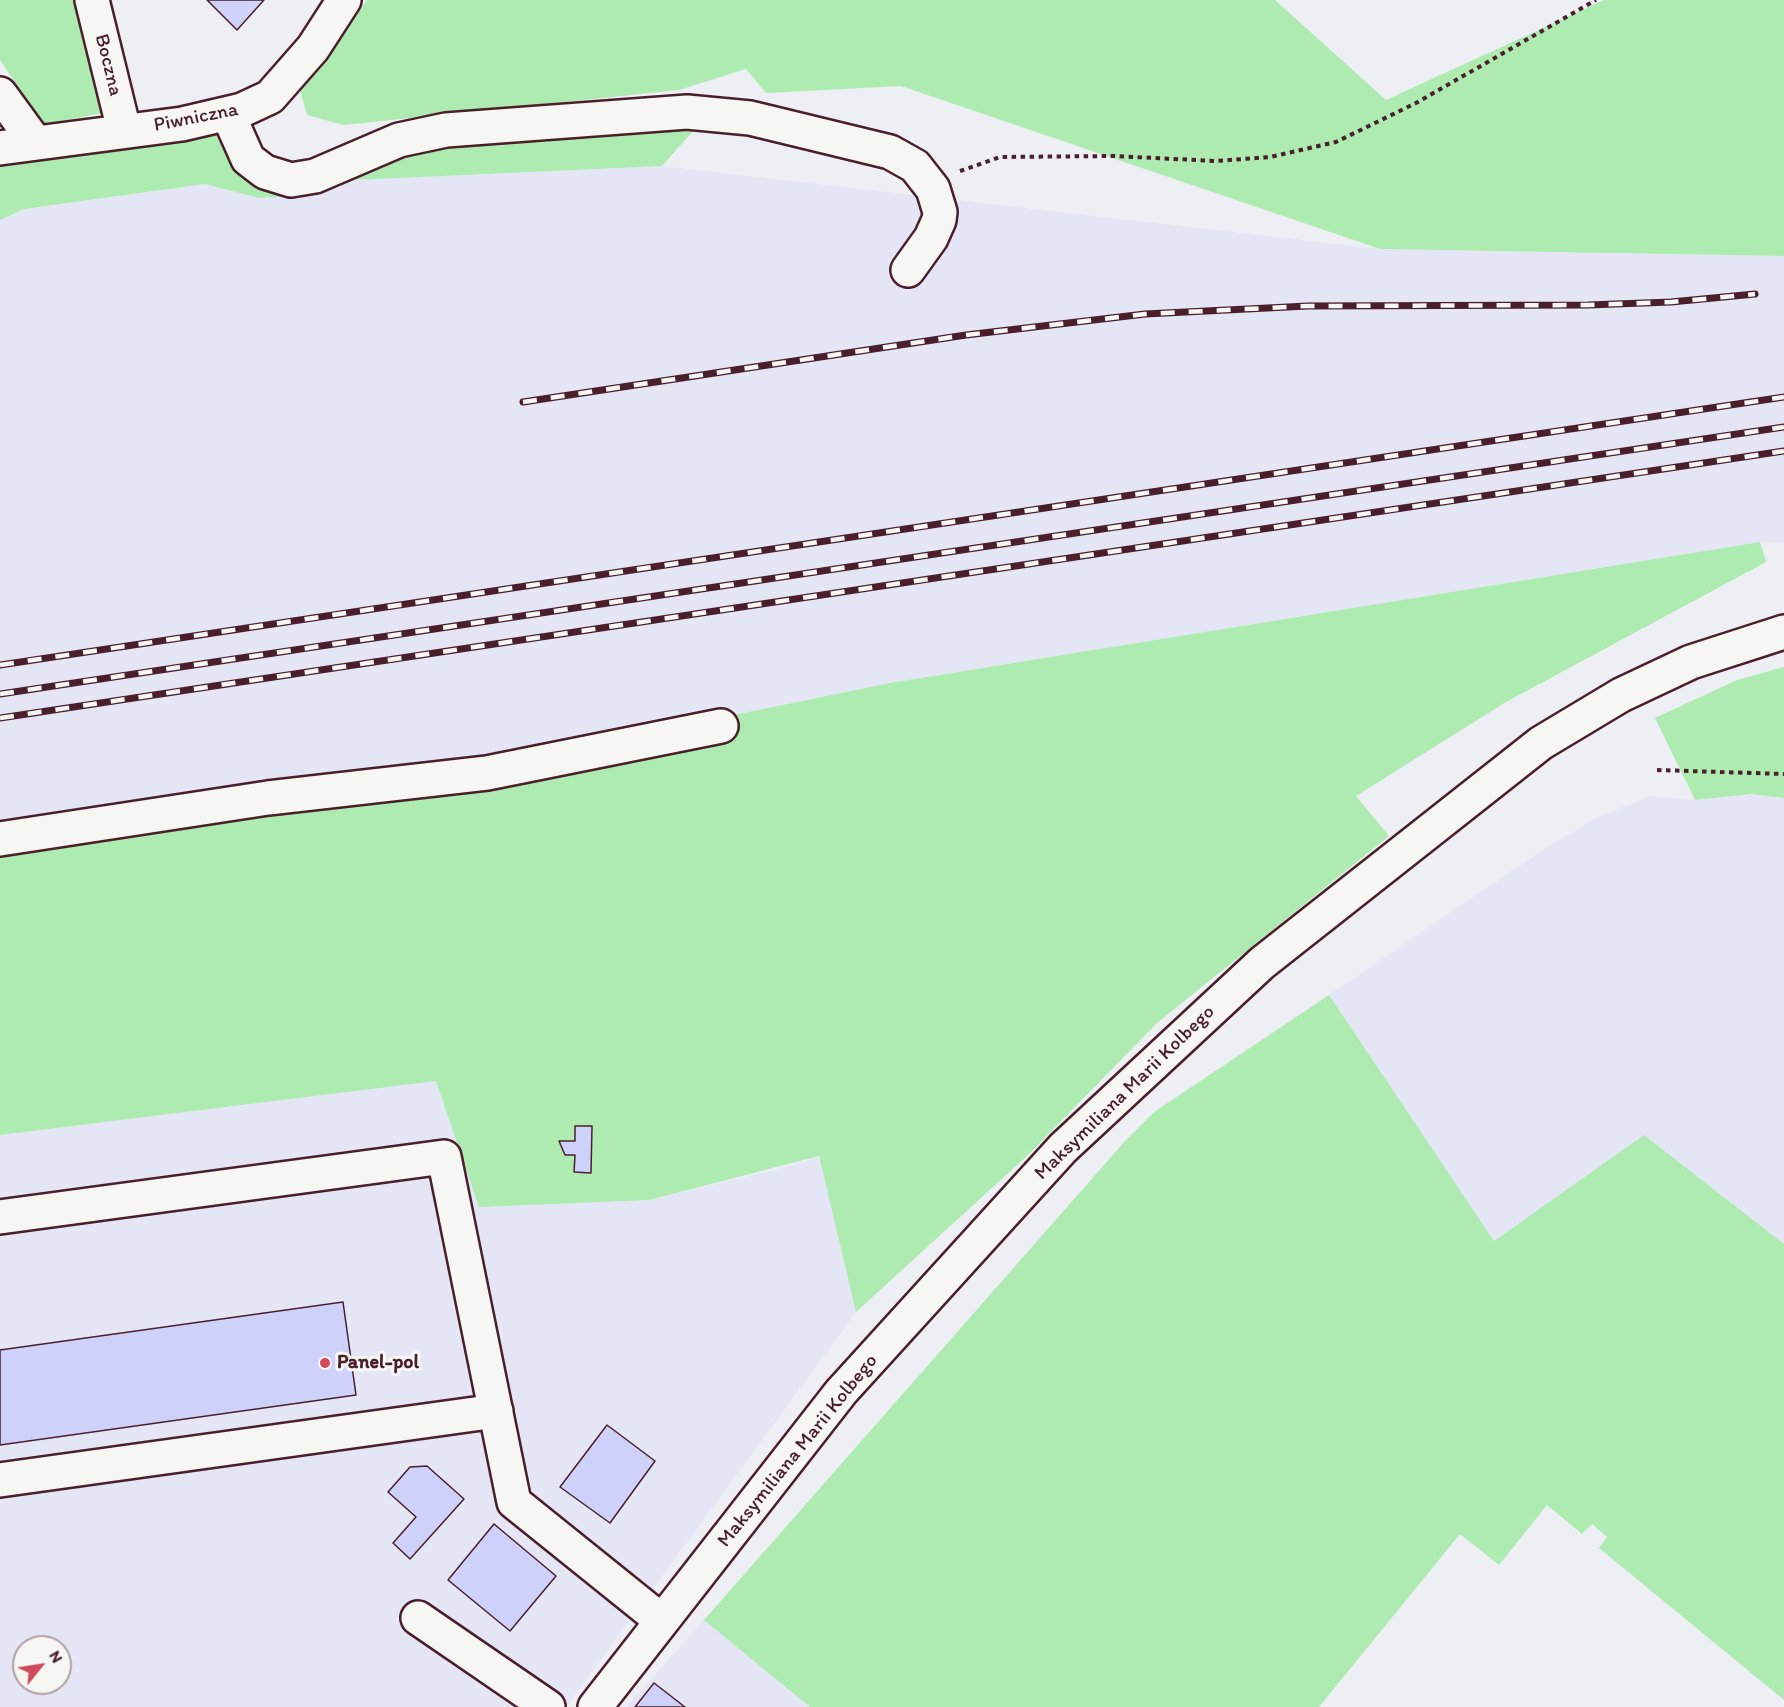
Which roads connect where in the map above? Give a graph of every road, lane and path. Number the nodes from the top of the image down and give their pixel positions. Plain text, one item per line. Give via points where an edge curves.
1 (92, 0) edge
2 (344, 0) edge
3 (1596, 0) edge
4 (0, 94) edge
5 (228, 114) junction
6 (124, 130) junction
7 (35, 142) junction
8 (0, 148) edge
9 (929, 182) junction
10 (908, 270) dead end
11 (1784, 632) edge
12 (721, 726) dead end
13 (1657, 770) dead end
14 (1784, 774) edge
15 (0, 839) edge
16 (0, 1217) edge
17 (496, 1411) junction
18 (0, 1480) edge
19 (418, 1618) dead end
20 (662, 1622) junction
21 (548, 1707) edge
22 (595, 1707) edge

1 - 6 street, Boczna
2 - 5 street, Piwniczna via 313,48 270,97
3 - 9 path via 1416,103 1336,142 1270,157 1216,161 1114,156 1000,158
4 - 7 street
5 - 6 street, Piwniczna
5 - 9 street via 248,159 265,172 291,180 315,176 381,147 423,134 687,112 742,117 890,152 907,160
6 - 7 street, Piwniczna
7 - 8 street, Piwniczna
9 - 10 street via 938,204 939,220 932,238
11 - 20 street, Maksymiliana Marii Kolbego via 1690,662 1621,695 1541,743 1262,963 1063,1148 841,1392
12 - 15 street via 487,773 268,798
13 - 14 path
16 - 17 street via 444,1157
17 - 18 street
17 - 20 street via 514,1502
19 - 21 street
20 - 22 street, Maksymiliana Marii Kolbego

